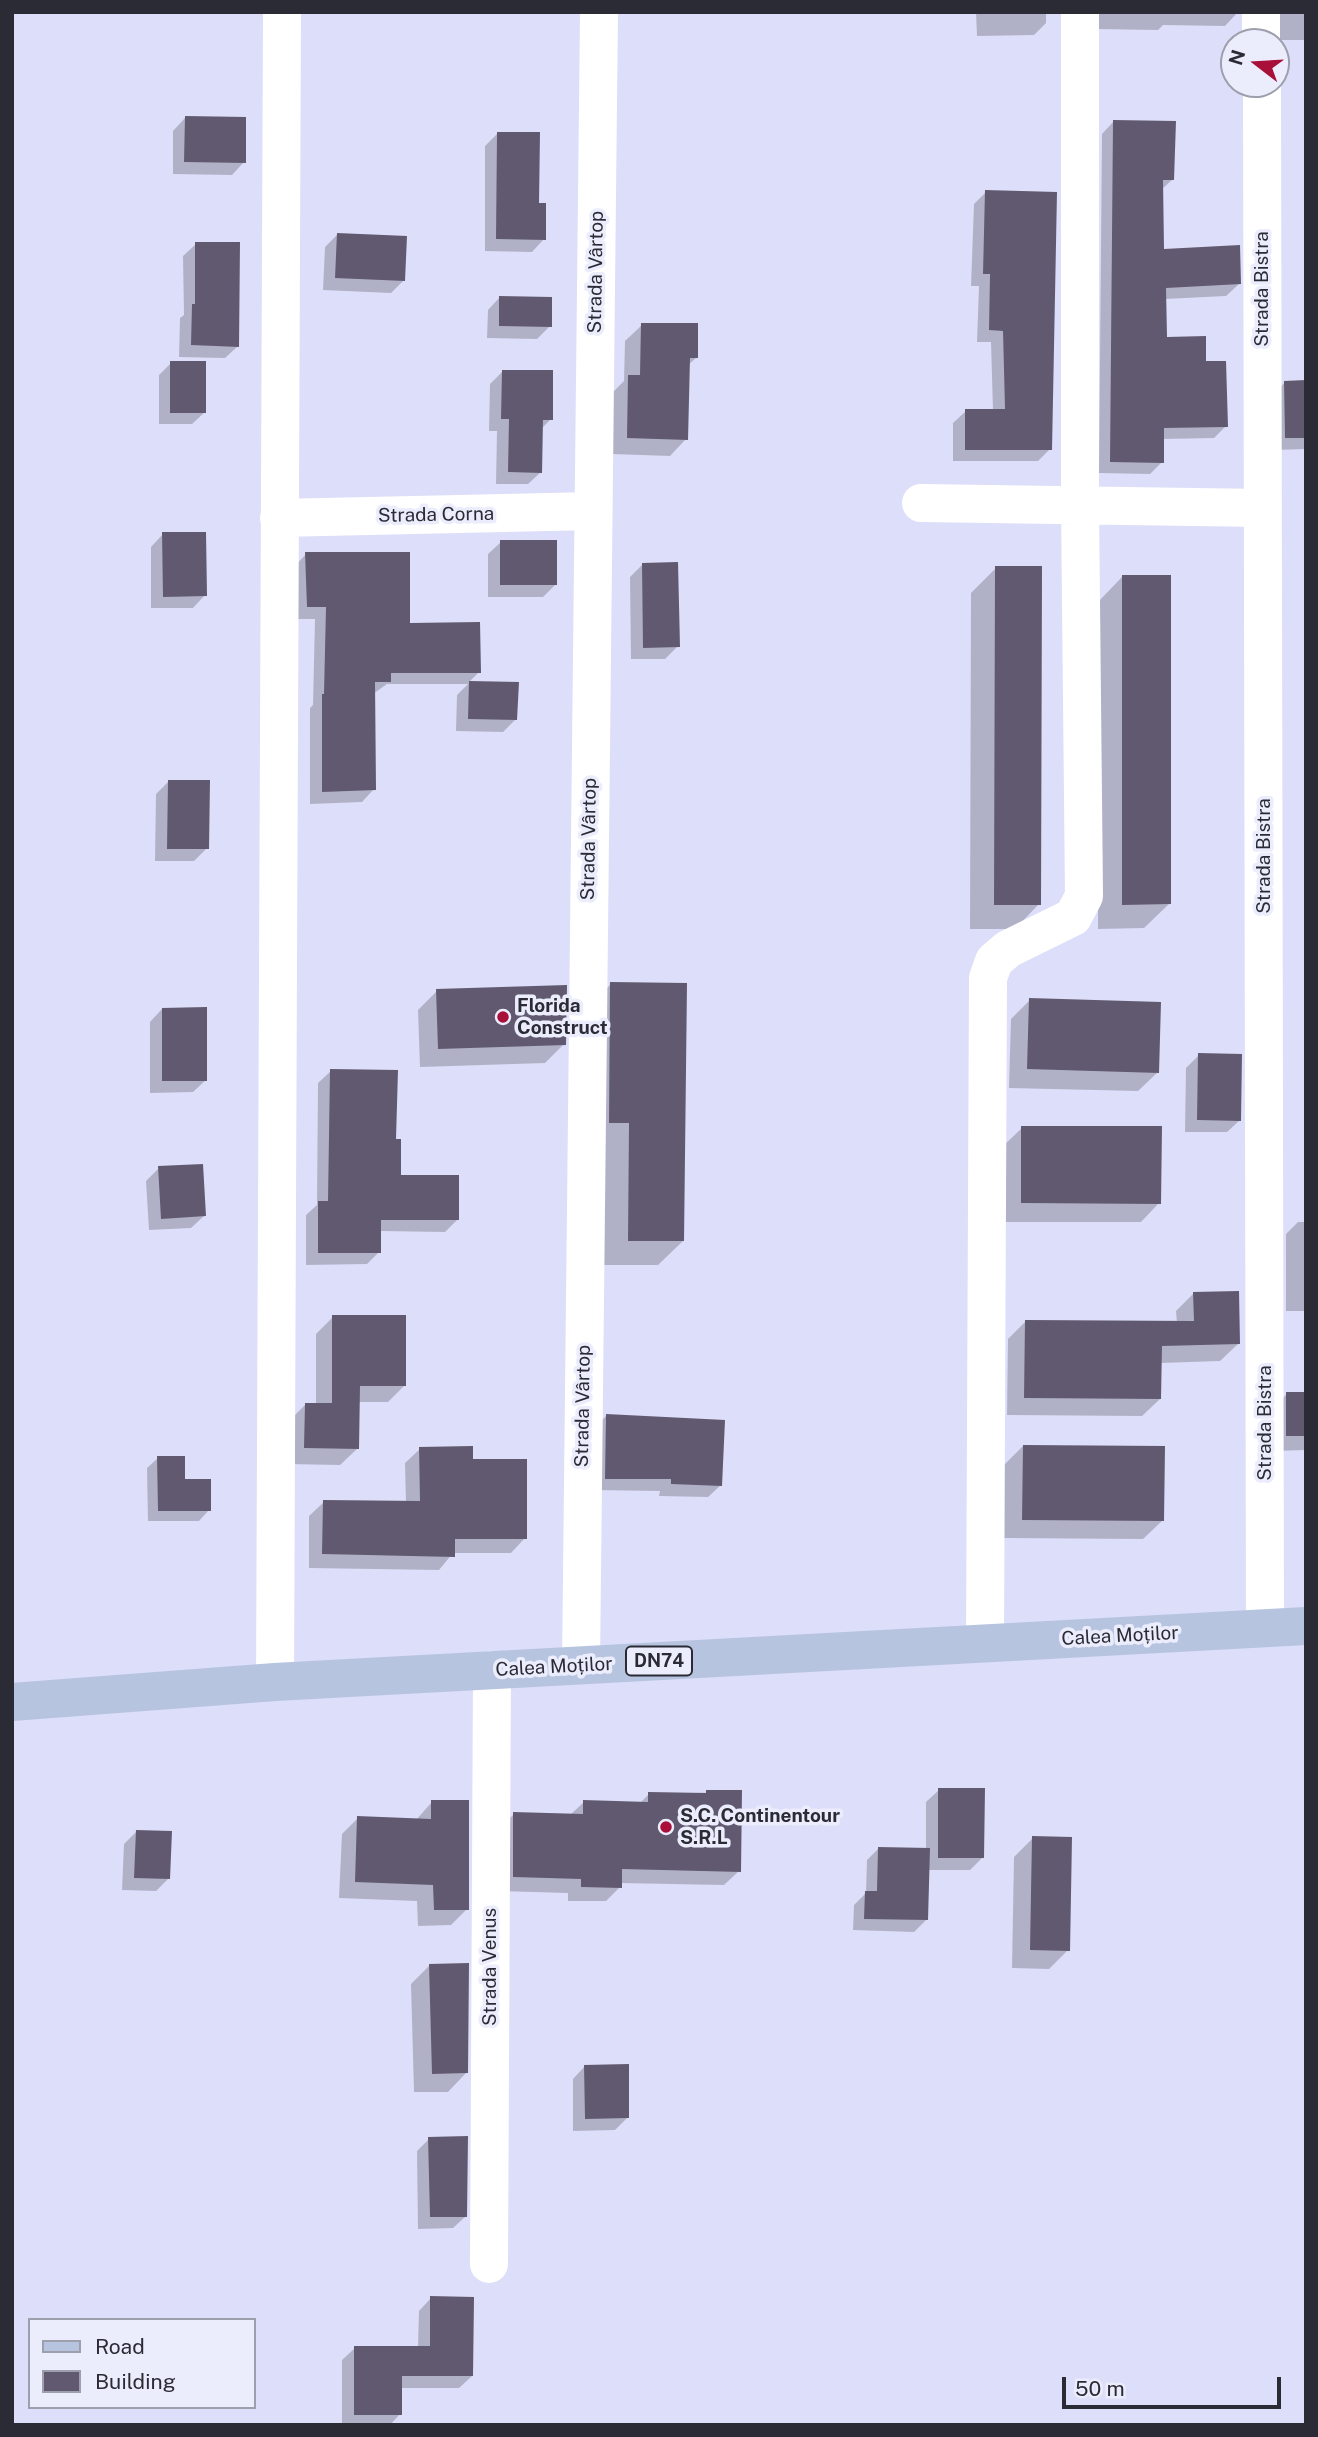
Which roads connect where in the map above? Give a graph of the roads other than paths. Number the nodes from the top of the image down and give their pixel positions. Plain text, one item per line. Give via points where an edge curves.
1 (282, 12) edge
2 (599, 12) edge
3 (1080, 12) edge
4 (1262, 98) edge
5 (921, 503) dead end
6 (1080, 505) junction
7 (1263, 508) junction
8 (593, 511) junction
9 (279, 518) junction
10 (1306, 1626) edge
11 (1265, 1628) junction
12 (985, 1643) junction
13 (580, 1665) junction
14 (492, 1670) junction
15 (275, 1682) junction
16 (12, 1702) edge
17 (489, 2264) dead end

1 - 9 street
2 - 8 street, Strada Vârtop
3 - 6 street
4 - 7 street, Strada Bistra
5 - 6 street
6 - 7 street
6 - 12 street via 1084,896 1073,917 1008,949 994,961 988,978
7 - 11 street, Strada Bistra
8 - 9 street, Strada Corna
8 - 13 street, Strada Vârtop
9 - 15 street
10 - 11 main road, Calea Moților / DN74
11 - 12 main road, Calea Moților / DN74
12 - 13 main road, Calea Moților / DN74
13 - 14 main road, Calea Moților / DN74
14 - 15 main road, Calea Moților / DN74
14 - 17 street, Strada Venus
15 - 16 main road, Calea Moților / DN74

